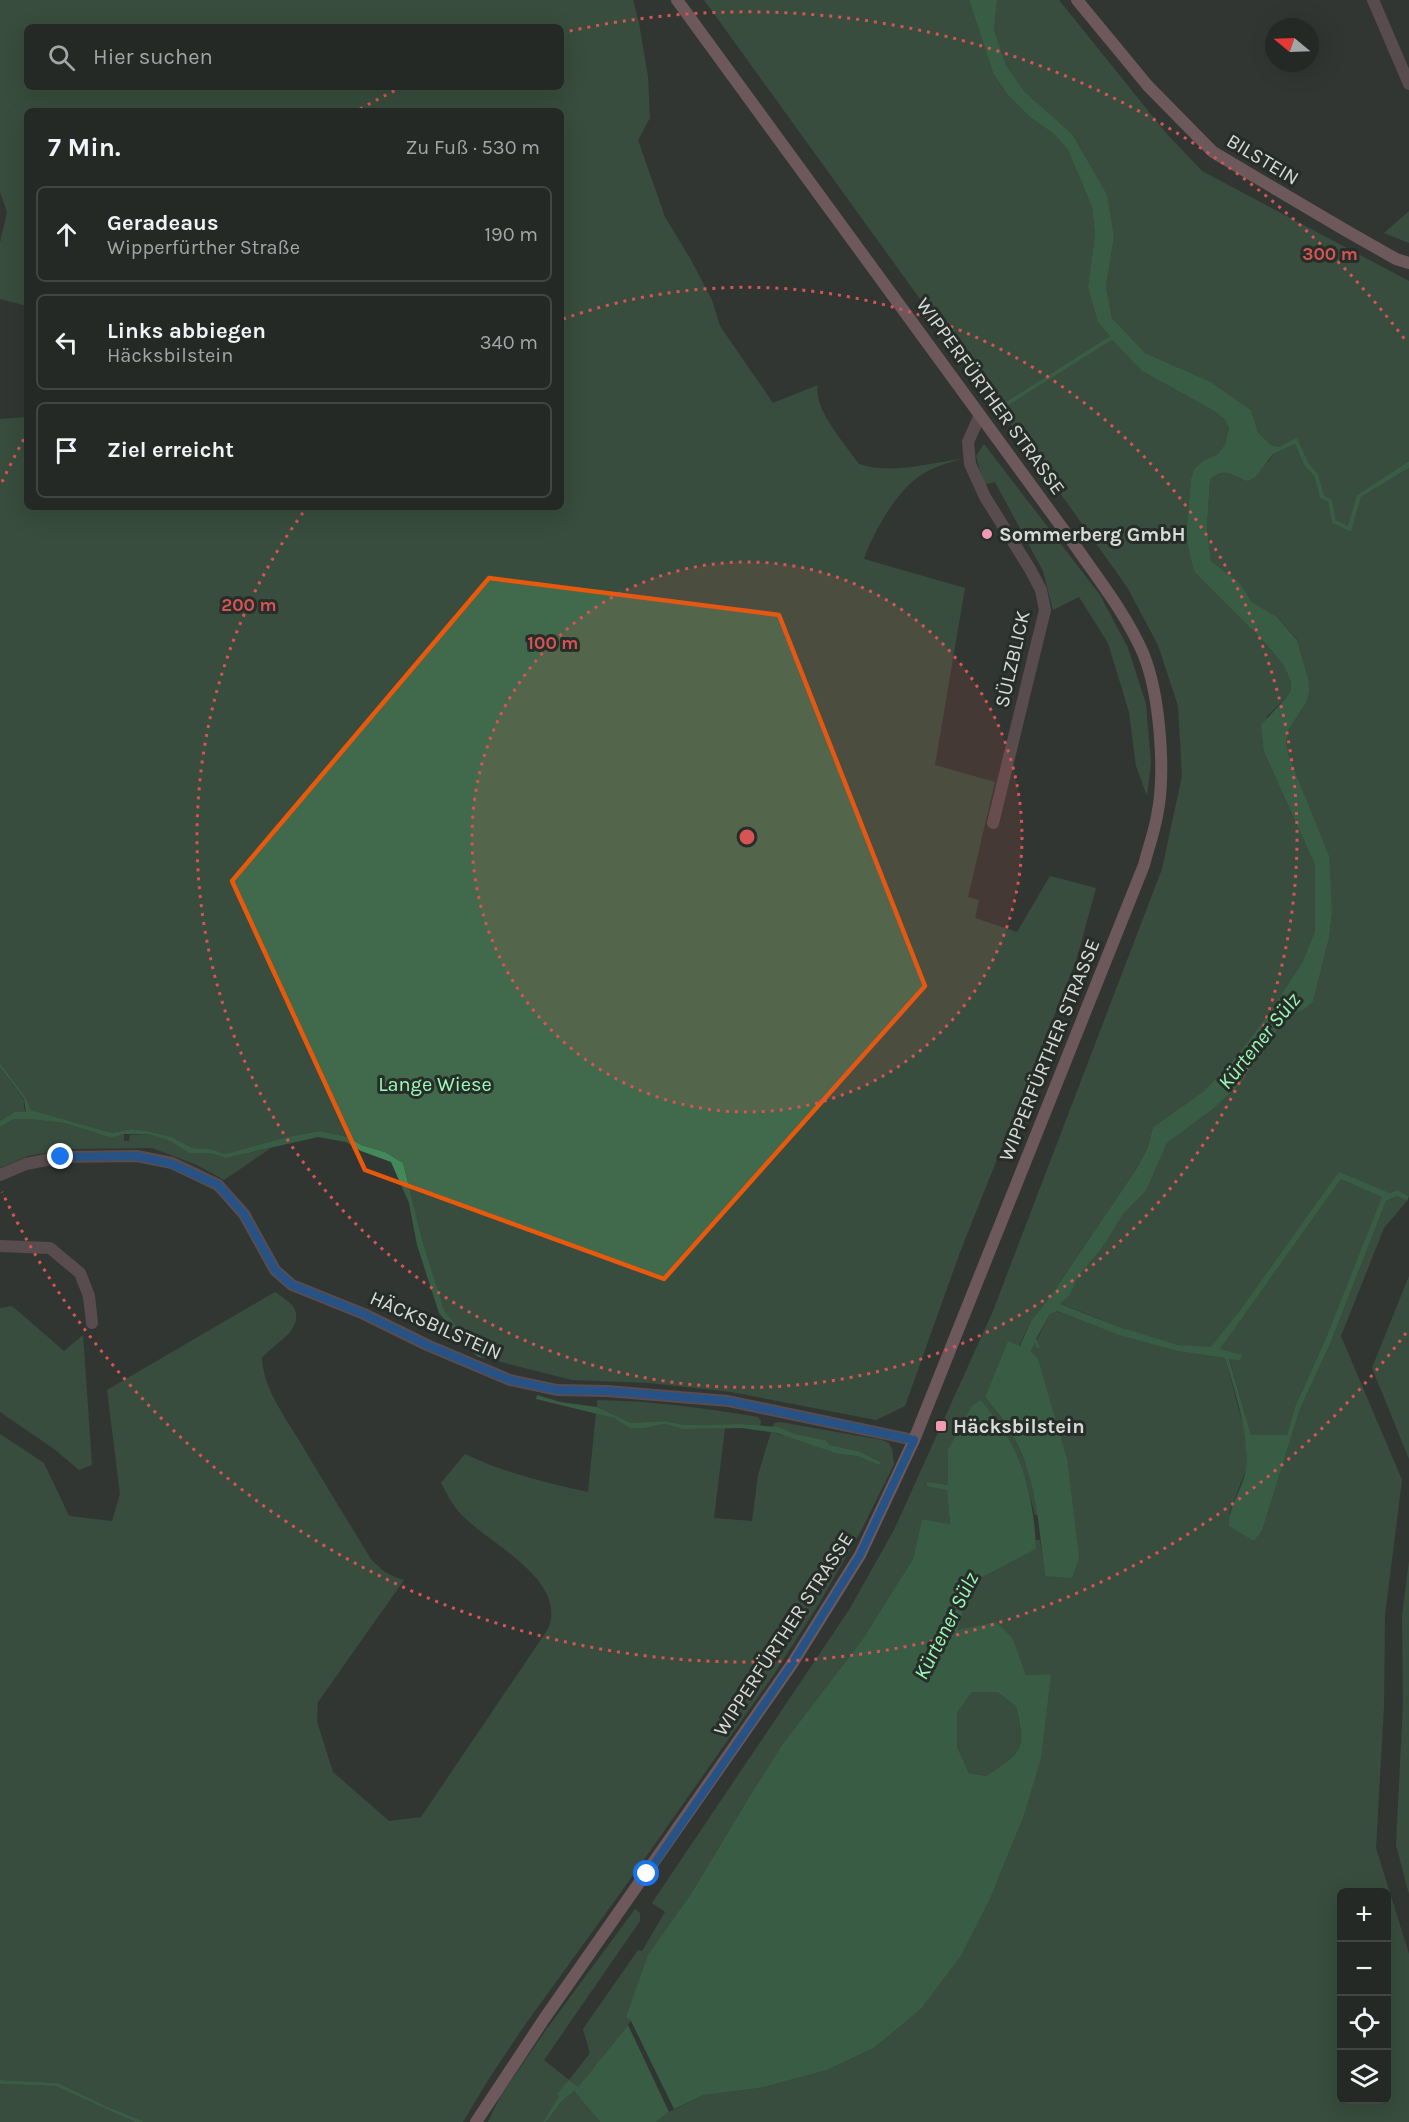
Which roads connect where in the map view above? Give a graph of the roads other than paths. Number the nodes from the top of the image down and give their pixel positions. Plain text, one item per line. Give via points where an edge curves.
1 (677, 0) edge
2 (1077, 0) edge
3 (1373, 0) edge
4 (1409, 84) edge
5 (1409, 263) edge
6 (980, 415) junction
7 (993, 823) dead end
8 (0, 1175) edge
9 (0, 1246) edge
10 (92, 1323) dead end
11 (914, 1440) junction
12 (476, 2122) edge

1 - 6 main road, WIPPERFÜRTHER STRASSE
2 - 5 main road, BILSTEIN via 1148,86 1213,153
3 - 4 street
6 - 7 street, SÜLZBLICK via 968,442 970,464 985,497 1030,568 1045,610
6 - 11 main road, WIPPERFÜRTHER STRASSE via 1081,553 1143,653 1154,695 1161,775 1157,816 1144,865
8 - 11 street, HÄCKSBILSTEIN via 26,1164 61,1157 137,1156 172,1164 218,1185 244,1214 275,1270 292,1285 510,1380 557,1390 728,1401
9 - 10 street via 50,1248 80,1273 89,1296
11 - 12 main road, WIPPERFÜRTHER STRASSE via 860,1555 792,1664

